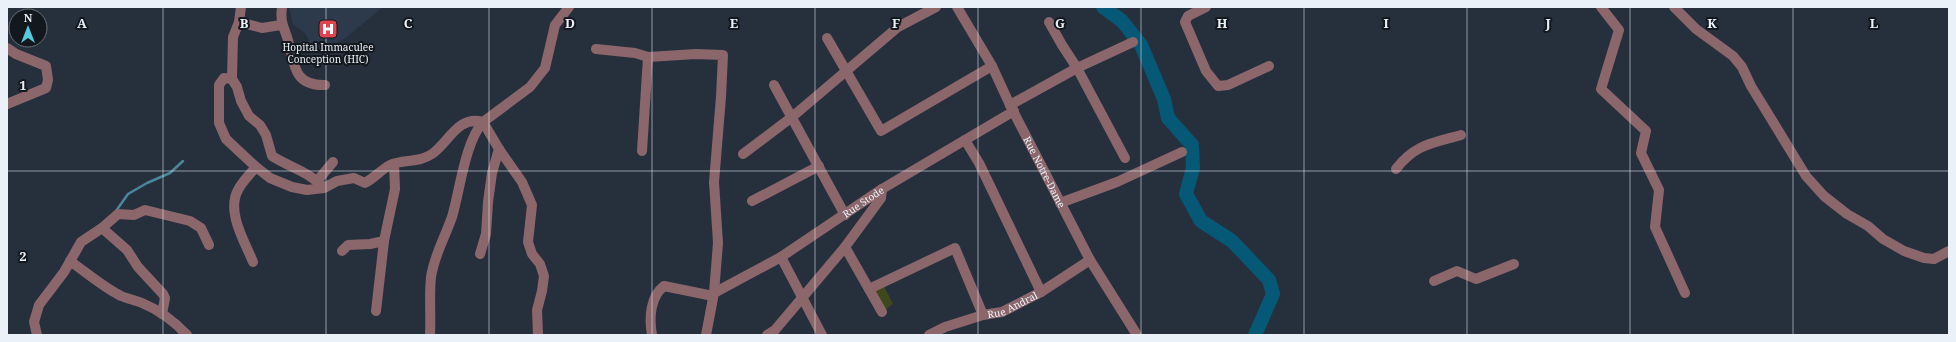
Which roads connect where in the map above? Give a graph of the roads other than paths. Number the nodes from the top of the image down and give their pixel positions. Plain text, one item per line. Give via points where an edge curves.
1 (241, 7) edge
2 (282, 7) edge
3 (569, 7) edge
4 (936, 7) edge
5 (957, 7) edge
6 (1206, 7) edge
7 (1601, 7) edge
8 (1674, 7) edge
9 (239, 22) junction
10 (1049, 22) dead end
11 (281, 25) junction
12 (828, 38) dead end
13 (1133, 42) dead end
14 (7, 48) edge
15 (596, 49) dead end
16 (648, 57) junction
17 (992, 66) junction
18 (1269, 66) dead end
19 (1077, 68) junction
20 (846, 71) junction
21 (232, 79) junction
22 (325, 85) dead end
23 (774, 86) dead end
24 (7, 104) edge
25 (1012, 108) junction
26 (792, 117) junction
27 (483, 122) junction
28 (1461, 135) dead end
29 (965, 140) junction
30 (499, 149) junction
31 (642, 151) dead end
32 (1182, 152) dead end
33 (743, 154) dead end
34 (1125, 158) dead end
35 (333, 162) dead end
36 (394, 164) junction
37 (819, 166) junction
38 (256, 167) junction
39 (1396, 169) dead end
40 (321, 184) junction
41 (882, 189) junction
42 (752, 200) dead end
43 (1060, 203) junction
44 (845, 215) junction
45 (102, 228) junction
46 (384, 241) junction
47 (209, 245) dead end
48 (845, 247) junction
49 (342, 251) dead end
50 (1949, 251) edge
51 (480, 254) dead end
52 (781, 257) junction
53 (1090, 260) junction
54 (70, 261) junction
55 (253, 262) dead end
56 (1514, 264) dead end
57 (1434, 281) dead end
58 (869, 289) junction
59 (1041, 292) junction
60 (1685, 293) dead end
61 (713, 295) junction
62 (802, 298) junction
63 (376, 312) dead end
64 (882, 312) dead end
65 (162, 314) junction
66 (983, 315) junction
67 (37, 335) edge
68 (186, 335) edge
69 (430, 335) edge
70 (538, 335) edge
71 (652, 335) edge
72 (706, 335) edge
73 (767, 335) edge
74 (822, 335) edge
75 (929, 335) edge
76 (1137, 335) edge

1 - 9 street
2 - 11 street
3 - 27 street via 555,25 545,68 530,87
4 - 20 street via 898,27
5 - 17 street, Rue Notre-Dame
6 - 18 street via 1188,16 1185,22 1206,71 1218,86 1228,86
7 - 60 street via 1619,30 1601,89 1646,131 1641,153 1659,190 1655,227
8 - 50 street via 1696,29 1733,56 1742,67 1758,99 1806,176 1824,196 1883,239 1904,251 1934,259
9 - 11 street via 262,28
9 - 21 street via 233,37
10 - 19 street
11 - 22 street via 294,66 301,79 313,85
12 - 20 street
13 - 19 street, Rue Stode
14 - 24 street via 46,66 48,80 46,88
15 - 16 street
16 - 31 street
16 - 61 street via 722,55 714,182 718,243
17 - 20 street via 881,131
17 - 25 street, Rue Notre-Dame
19 - 25 street, Rue Stode
19 - 34 street
20 - 26 street
21 - 38 street via 224,78 219,85 219,123 226,139
21 - 40 street via 249,116 260,125 266,135 272,156
23 - 26 street
25 - 29 street, Rue Stode
25 - 43 street, Rue Notre-Dame
26 - 33 street
26 - 37 street
27 - 30 street
27 - 36 street via 467,121 432,154
27 - 69 street via 471,145 452,217 432,276
28 - 39 street via 1419,148 1405,157
29 - 41 street, Rue Stode
29 - 59 street via 979,163
30 - 51 street via 492,172 486,234
30 - 70 street via 522,182 532,205 528,242 544,276 537,310
32 - 43 street via 1117,182
35 - 40 street
36 - 40 street via 365,183 354,178
36 - 46 street via 395,189
37 - 42 street
37 - 44 street
38 - 40 street via 270,178 292,187 307,190
38 - 55 street via 238,189 235,206 236,218
41 - 44 street, Rue Stode
41 - 48 street via 881,198
43 - 53 street, Rue Notre-Dame
44 - 52 street, Rue Stode
45 - 47 street via 118,214 134,215 145,210 190,221 201,228
45 - 54 street via 82,242
45 - 65 street via 127,250 138,267 163,294
46 - 49 street via 348,245
46 - 63 street
48 - 58 street
48 - 62 street
52 - 61 street, Rue Stode
52 - 62 street
53 - 59 street, Rue Andral
53 - 76 street, Rue Notre-Dame
54 - 65 street via 121,296 143,303
54 - 67 street via 39,305 34,322
56 - 57 street via 1476,280 1457,271
58 - 64 street
58 - 66 street via 956,248
59 - 66 street, Rue Andral via 1002,312
61 - 71 street via 664,286 652,302
61 - 72 street
62 - 73 street via 775,330
62 - 74 street
65 - 68 street via 175,322
66 - 75 street, Rue Andral

